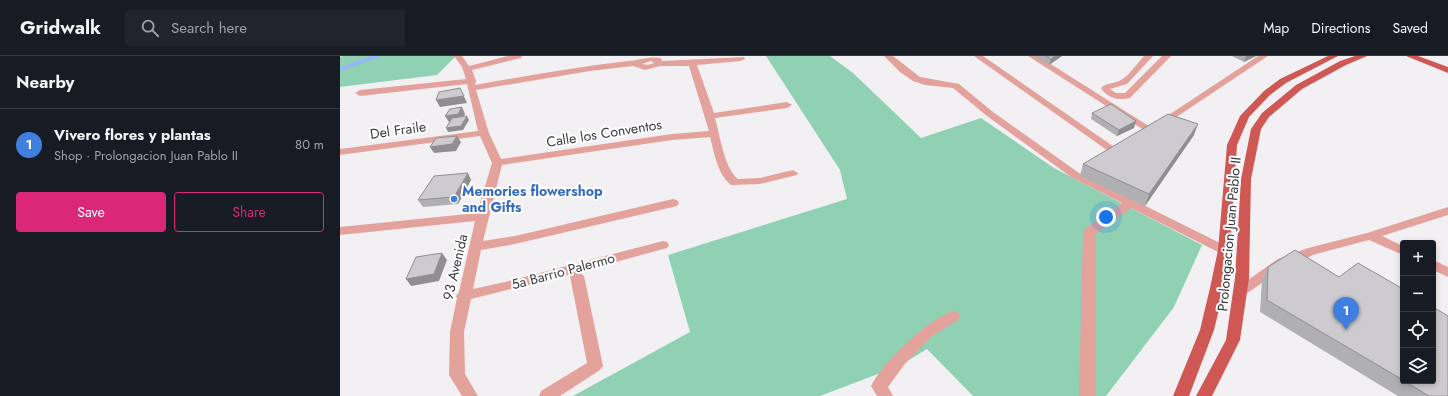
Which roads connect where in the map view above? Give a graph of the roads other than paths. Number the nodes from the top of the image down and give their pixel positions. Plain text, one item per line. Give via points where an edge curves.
1 (458, 56) edge
2 (518, 56) edge
3 (888, 56) edge
4 (978, 56) edge
5 (1032, 56) edge
6 (1167, 56) edge
7 (1264, 56) edge
8 (1334, 56) edge
9 (1363, 56) edge
10 (1405, 56) edge
11 (1410, 56) edge
12 (1428, 56) edge
13 (1146, 57) edge
14 (653, 59) edge
15 (741, 59) dead end
16 (1420, 59) junction
17 (692, 63) junction
18 (1448, 63) edge
19 (467, 69) junction
20 (1448, 70) edge
21 (471, 84) junction
22 (360, 93) dead end
23 (787, 105) dead end
24 (710, 116) junction
25 (1150, 130) junction
26 (484, 133) junction
27 (715, 134) junction
28 (1138, 137) edge
29 (1115, 151) edge
30 (340, 152) edge
31 (497, 163) junction
32 (1088, 167) edge
33 (793, 173) dead end
34 (1075, 175) junction
35 (674, 203) dead end
36 (1130, 203) junction
37 (1448, 211) edge
38 (482, 216) junction
39 (340, 231) edge
40 (1370, 236) junction
41 (663, 245) dead end
42 (477, 246) junction
43 (1224, 250) junction
44 (1400, 250) edge
45 (1436, 266) edge
46 (1448, 272) edge
47 (577, 276) dead end
48 (1241, 291) junction
49 (463, 296) junction
50 (953, 316) dead end
51 (470, 396) edge
52 (546, 396) edge
53 (885, 396) edge
54 (1087, 396) edge
55 (1181, 396) edge
56 (1204, 396) edge

1 - 19 street
2 - 19 street
3 - 34 street via 921,81 950,83 956,86 990,114
4 - 29 street
5 - 25 street
6 - 13 street via 1127,96 1115,96 1106,91 1105,88 1113,84 1124,82
7 - 25 street
8 - 43 main road via 1283,81 1244,116 1232,145
9 - 48 main road, Prolongacion Juan Pablo II via 1343,63 1299,87 1265,115 1256,129 1246,180
10 - 16 main road
11 - 16 main road
12 - 18 main road
14 - 17 street
14 - 21 street
15 - 17 street
16 - 20 main road
17 - 24 street
19 - 21 street
21 - 22 street
21 - 26 street
23 - 24 street
24 - 27 street
25 - 28 street
26 - 30 street, Del Fraile
26 - 31 street
27 - 31 street, Calle los Conventos via 672,137
27 - 33 street via 722,164 728,177 735,183 760,181
31 - 38 street, 93 Avenida
32 - 34 street
34 - 36 street
35 - 42 street via 515,240
36 - 43 street
36 - 54 street via 1089,232
37 - 40 street
38 - 39 street
38 - 42 street, 93 Avenida
40 - 44 street
40 - 48 street via 1312,251 1284,262
41 - 49 street, 5a Barrio Palermo
42 - 49 street, 93 Avenida
43 - 55 main road via 1207,330
45 - 46 street
47 - 52 street via 595,366
48 - 56 main road, Prolongacion Juan Pablo II via 1233,340
49 - 51 street, 93 Avenida via 456,332 457,375
50 - 53 street via 927,332 899,361 879,386

